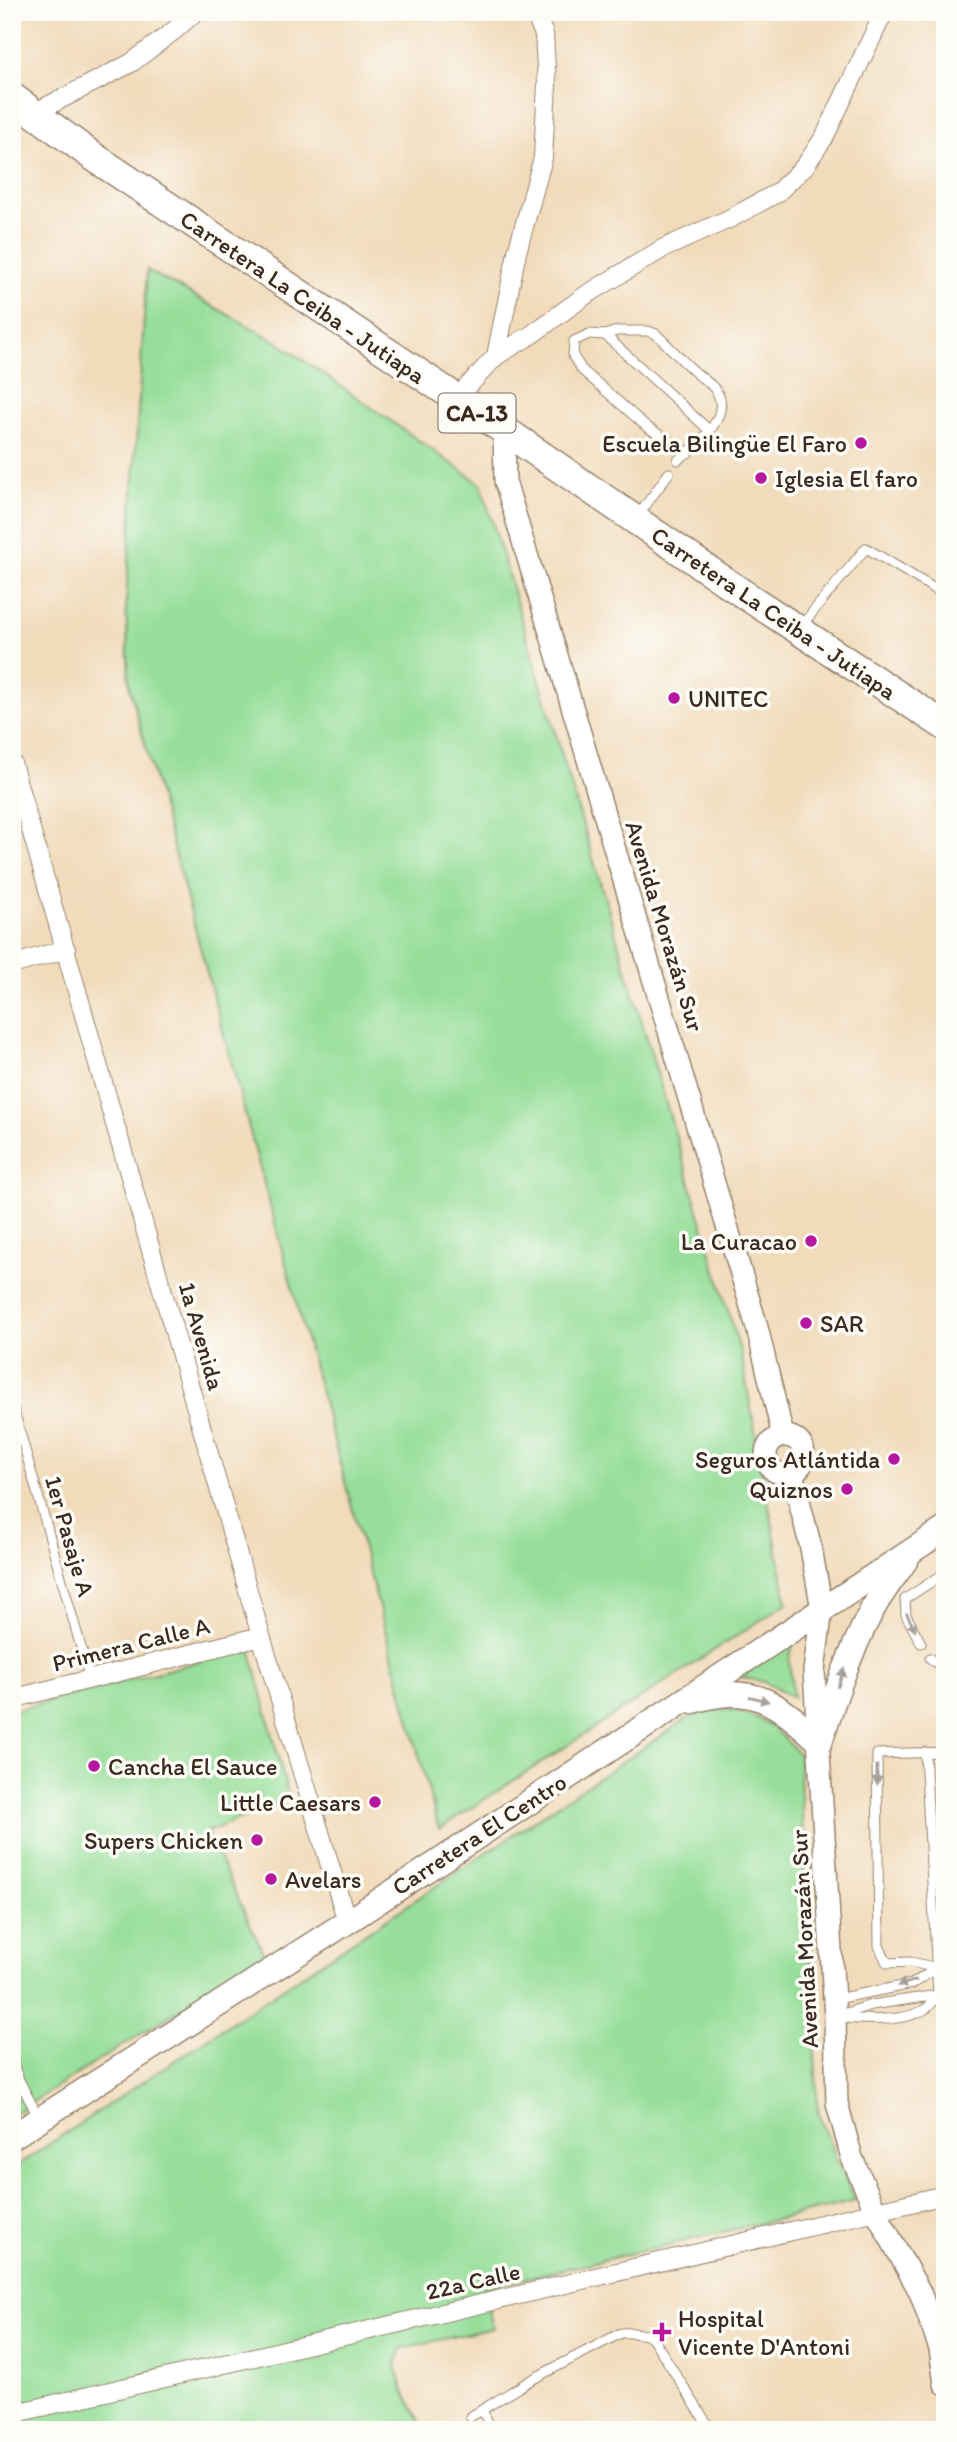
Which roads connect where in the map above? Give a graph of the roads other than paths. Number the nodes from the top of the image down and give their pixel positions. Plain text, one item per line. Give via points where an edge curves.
1 (195, 12) edge
2 (534, 12) edge
3 (884, 12) edge
4 (23, 105) edge
5 (605, 335) junction
6 (496, 356) junction
7 (456, 399) junction
8 (504, 430) junction
9 (710, 431) junction
10 (688, 453) junction
11 (678, 460) dead end
12 (669, 473) dead end
13 (635, 520) junction
14 (945, 595) edge
15 (798, 630) junction
16 (945, 726) edge
17 (14, 774) edge
18 (66, 949) junction
19 (12, 965) edge
20 (12, 1404) edge
21 (945, 1529) edge
22 (913, 1549) junction
23 (945, 1573) edge
24 (822, 1609) junction
25 (261, 1636) junction
26 (921, 1643) dead end
27 (930, 1658) dead end
28 (945, 1670) edge
29 (90, 1679) junction
30 (12, 1699) edge
31 (669, 1709) junction
32 (820, 1742) junction
33 (925, 1752) junction
34 (945, 1752) edge
35 (347, 1922) junction
36 (937, 1968) junction
37 (942, 1996) edge
38 (835, 2008) junction
39 (12, 2061) edge
40 (40, 2119) junction
41 (13, 2133) edge
42 (945, 2195) edge
43 (876, 2213) junction
44 (945, 2384) edge
45 (482, 2410) junction
46 (12, 2414) edge
47 (470, 2417) dead end
48 (492, 2430) edge
49 (711, 2430) edge

1 - 4 street via 131,62
2 - 6 street via 544,34 543,158 517,251
3 - 6 street via 825,136 805,166 777,193 662,249
4 - 7 main road, Carretera La Ceiba - Jutiapa / CA-13
5 - 9 lane
5 - 9 lane via 627,330 656,334 714,387 721,405
5 - 10 lane via 589,334 574,341 573,356 582,370 647,427
6 - 7 street
7 - 8 main road, Carretera La Ceiba - Jutiapa / CA-13
8 - 13 main road, Carretera La Ceiba - Jutiapa / CA-13
8 - 24 street, Avenida Morazán Sur via 505,481 753,1313 783,1436 772,1441 767,1459 774,1470 792,1473
9 - 10 lane
10 - 11 lane
12 - 13 lane
13 - 15 main road, Carretera La Ceiba - Jutiapa / CA-13
14 - 15 lane via 866,548
15 - 16 main road, Carretera La Ceiba - Jutiapa / CA-13
17 - 18 street, 1a Avenida
18 - 19 street
18 - 25 street, 1a Avenida
20 - 29 lane, 1er Pasaje A
21 - 22 main road, Carretera El Centro
22 - 24 main road, Carretera El Centro
32 -> 22 main road via 854,1646 872,1609
23 -> 26 lane via 905,1599 906,1615
24 - 31 main road, Carretera El Centro
24 - 32 street, Avenida Morazán Sur via 814,1671
25 - 29 street, Primera Calle A
25 - 35 street, 1a Avenida
27 - 28 lane
29 - 30 street, Primera Calle A
31 -> 32 main road via 717,1693 751,1696 770,1701
31 - 35 main road, Carretera El Centro
32 - 38 street, Avenida Morazán Sur
33 - 34 lane
33 - 36 lane
33 -> 36 lane via 877,1754 879,1946 887,1963
35 - 40 main road, Carretera El Centro
36 - 37 lane
36 -> 38 lane via 912,1984
37 - 38 lane
37 - 38 lane via 927,2008 898,2018 864,2020
38 - 43 street, Avenida Morazán Sur via 837,2103 852,2158
39 - 40 lane
40 - 41 main road, Carretera El Centro
42 - 43 street, 22a Calle
43 - 44 street, Avenida Morazán Sur via 920,2292 940,2349
43 - 46 street, 22a Calle
45 - 47 lane
45 - 48 lane
45 - 49 lane via 621,2333 640,2333 652,2337

